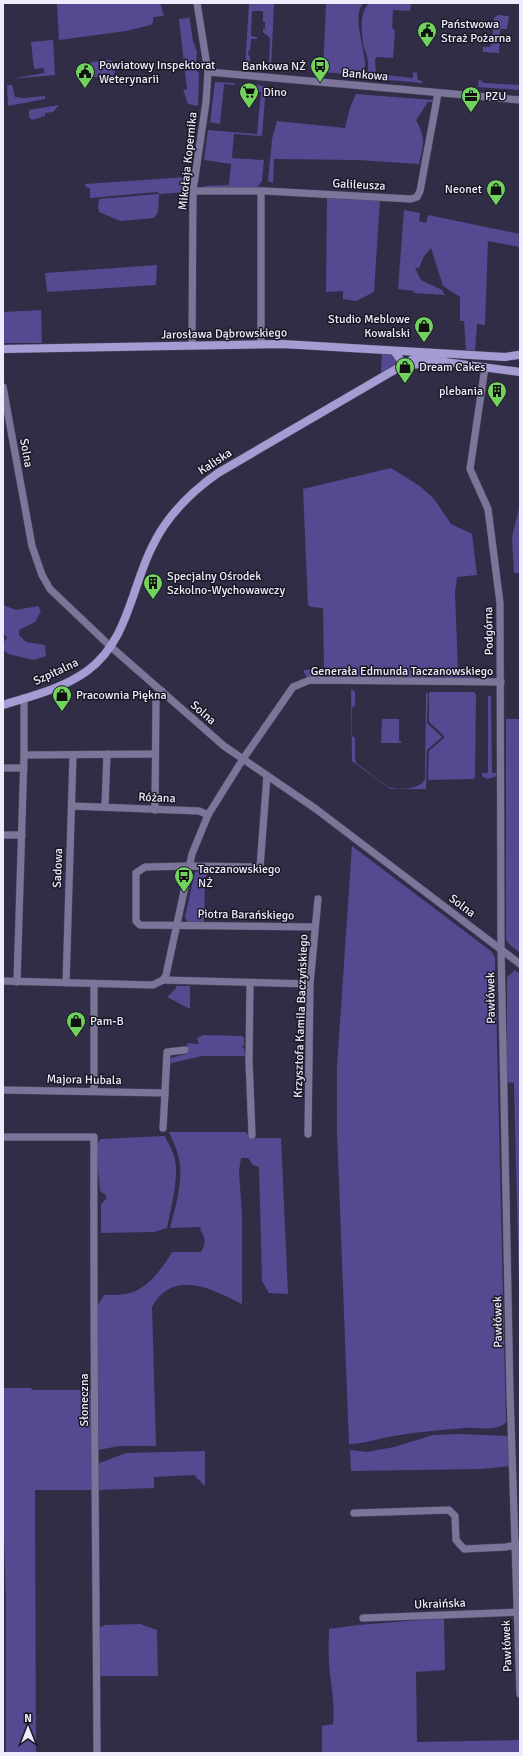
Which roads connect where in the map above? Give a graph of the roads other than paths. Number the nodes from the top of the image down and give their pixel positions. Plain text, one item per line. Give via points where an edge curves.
1 (197, 3) edge
2 (208, 72) junction
3 (438, 93) junction
4 (520, 100) edge
5 (193, 191) junction
6 (261, 191) junction
7 (261, 344) junction
8 (192, 346) junction
9 (3, 349) edge
10 (394, 351) junction
11 (519, 353) edge
12 (445, 354) junction
13 (405, 366) junction
14 (485, 367) junction
15 (520, 371) edge
16 (3, 387) edge
17 (110, 646) junction
18 (501, 682) junction
19 (162, 691) junction
20 (24, 698) junction
21 (3, 705) edge
22 (107, 754) junction
23 (155, 754) junction
24 (24, 755) junction
25 (72, 755) junction
26 (242, 759) junction
27 (3, 768) edge
28 (24, 768) junction
29 (267, 776) junction
30 (72, 806) junction
31 (105, 806) junction
32 (155, 810) junction
33 (208, 815) junction
34 (3, 835) edge
35 (22, 835) junction
36 (190, 866) junction
37 (318, 900) dead end
38 (177, 925) junction
39 (315, 926) junction
40 (500, 949) junction
41 (520, 964) edge
42 (163, 980) junction
43 (3, 981) edge
44 (17, 982) junction
45 (66, 983) junction
46 (250, 983) junction
47 (94, 984) junction
48 (310, 984) junction
49 (185, 1050) dead end
50 (3, 1090) edge
51 (94, 1091) junction
52 (165, 1093) junction
53 (163, 1128) dead end
54 (308, 1134) dead end
55 (252, 1135) dead end
56 (3, 1137) edge
57 (517, 1488) edge
58 (354, 1513) dead end
59 (518, 1544) edge
60 (519, 1612) edge
61 (363, 1618) dead end
62 (520, 1670) edge
63 (520, 1694) edge
64 (97, 1753) edge

1 - 2 street, Mikołaja Kopernika
2 - 3 street, Bankowa
2 - 5 street, Mikołaja Kopernika
3 - 4 street, Bankowa
3 - 6 street, Galileusza via 417,197 411,199
5 - 6 street, Galileusza
5 - 8 street, Mikołaja Kopernika
6 - 7 street
7 - 8 street, Jarosława Dąbrowskiego
7 - 10 street, Jarosława Dąbrowskiego
8 - 9 street, Jarosława Dąbrowskiego
10 - 12 street, Jarosława Dąbrowskiego
10 - 13 street
11 - 12 street, Jarosława Dąbrowskiego via 505,357
11 - 15 street via 517,363
12 - 13 street, Jarosława Dąbrowskiego via 415,358
13 - 14 street via 437,361
13 - 17 street, Kaliska via 218,473 189,497 171,517 152,547 125,620
14 - 15 street
14 - 18 street, Podgórna via 470,468 488,509 500,603
16 - 17 street, Solna via 32,546 42,575 50,589
17 - 19 street, Solna
17 - 20 street, Szpitalna via 96,664 76,678
18 - 26 street, Generała Edmunda Taczanowskiego via 310,680 294,687
18 - 40 street, Podgórna
19 - 23 street via 156,698
19 - 26 street, Solna
20 - 21 street, Szpitalna
20 - 24 street
22 - 23 street
22 - 25 street
22 - 31 street
23 - 32 street
24 - 25 street
24 - 28 street
25 - 30 street, Sadowa
26 - 29 street, Solna
26 - 33 street, Generała Edmunda Taczanowskiego
27 - 28 street
28 - 35 street
29 - 36 street via 260,867
29 - 40 street, Solna via 316,809
30 - 31 street, Różana
30 - 45 street, Sadowa
31 - 32 street, Różana
32 - 33 street, Różana via 199,811
33 - 36 street, Generała Edmunda Taczanowskiego via 192,854
34 - 35 street
35 - 44 street
36 - 38 street, Generała Edmunda Taczanowskiego
36 - 38 street, Piotra Barańskiego via 145,867 136,873 136,921 140,925
37 - 39 street, Krzysztofa Kamila Baczyńskiego
38 - 39 street, Piotra Barańskiego
38 - 42 street, Generała Edmunda Taczanowskiego
39 - 48 street, Krzysztofa Kamila Baczyńskiego
40 - 41 street, Solna
40 - 57 street, Pawłówek
42 - 46 street
42 - 47 street via 153,985
43 - 44 street
44 - 45 street
45 - 47 street
46 - 48 street
46 - 55 street via 249,1061
47 - 51 street
48 - 54 street, Krzysztofa Kamila Baczyńskiego
49 - 52 street via 167,1052
50 - 51 street, Majora Hubala
51 - 52 street, Majora Hubala
52 - 53 street
56 - 64 street, Słoneczna via 94,1137
57 - 59 street, Pawłówek
58 - 59 street via 449,1510 455,1516 456,1540 464,1549
59 - 60 street, Pawłówek
60 - 61 street, Ukraińska
60 - 62 street, Pawłówek
62 - 63 street, Pawłówek

